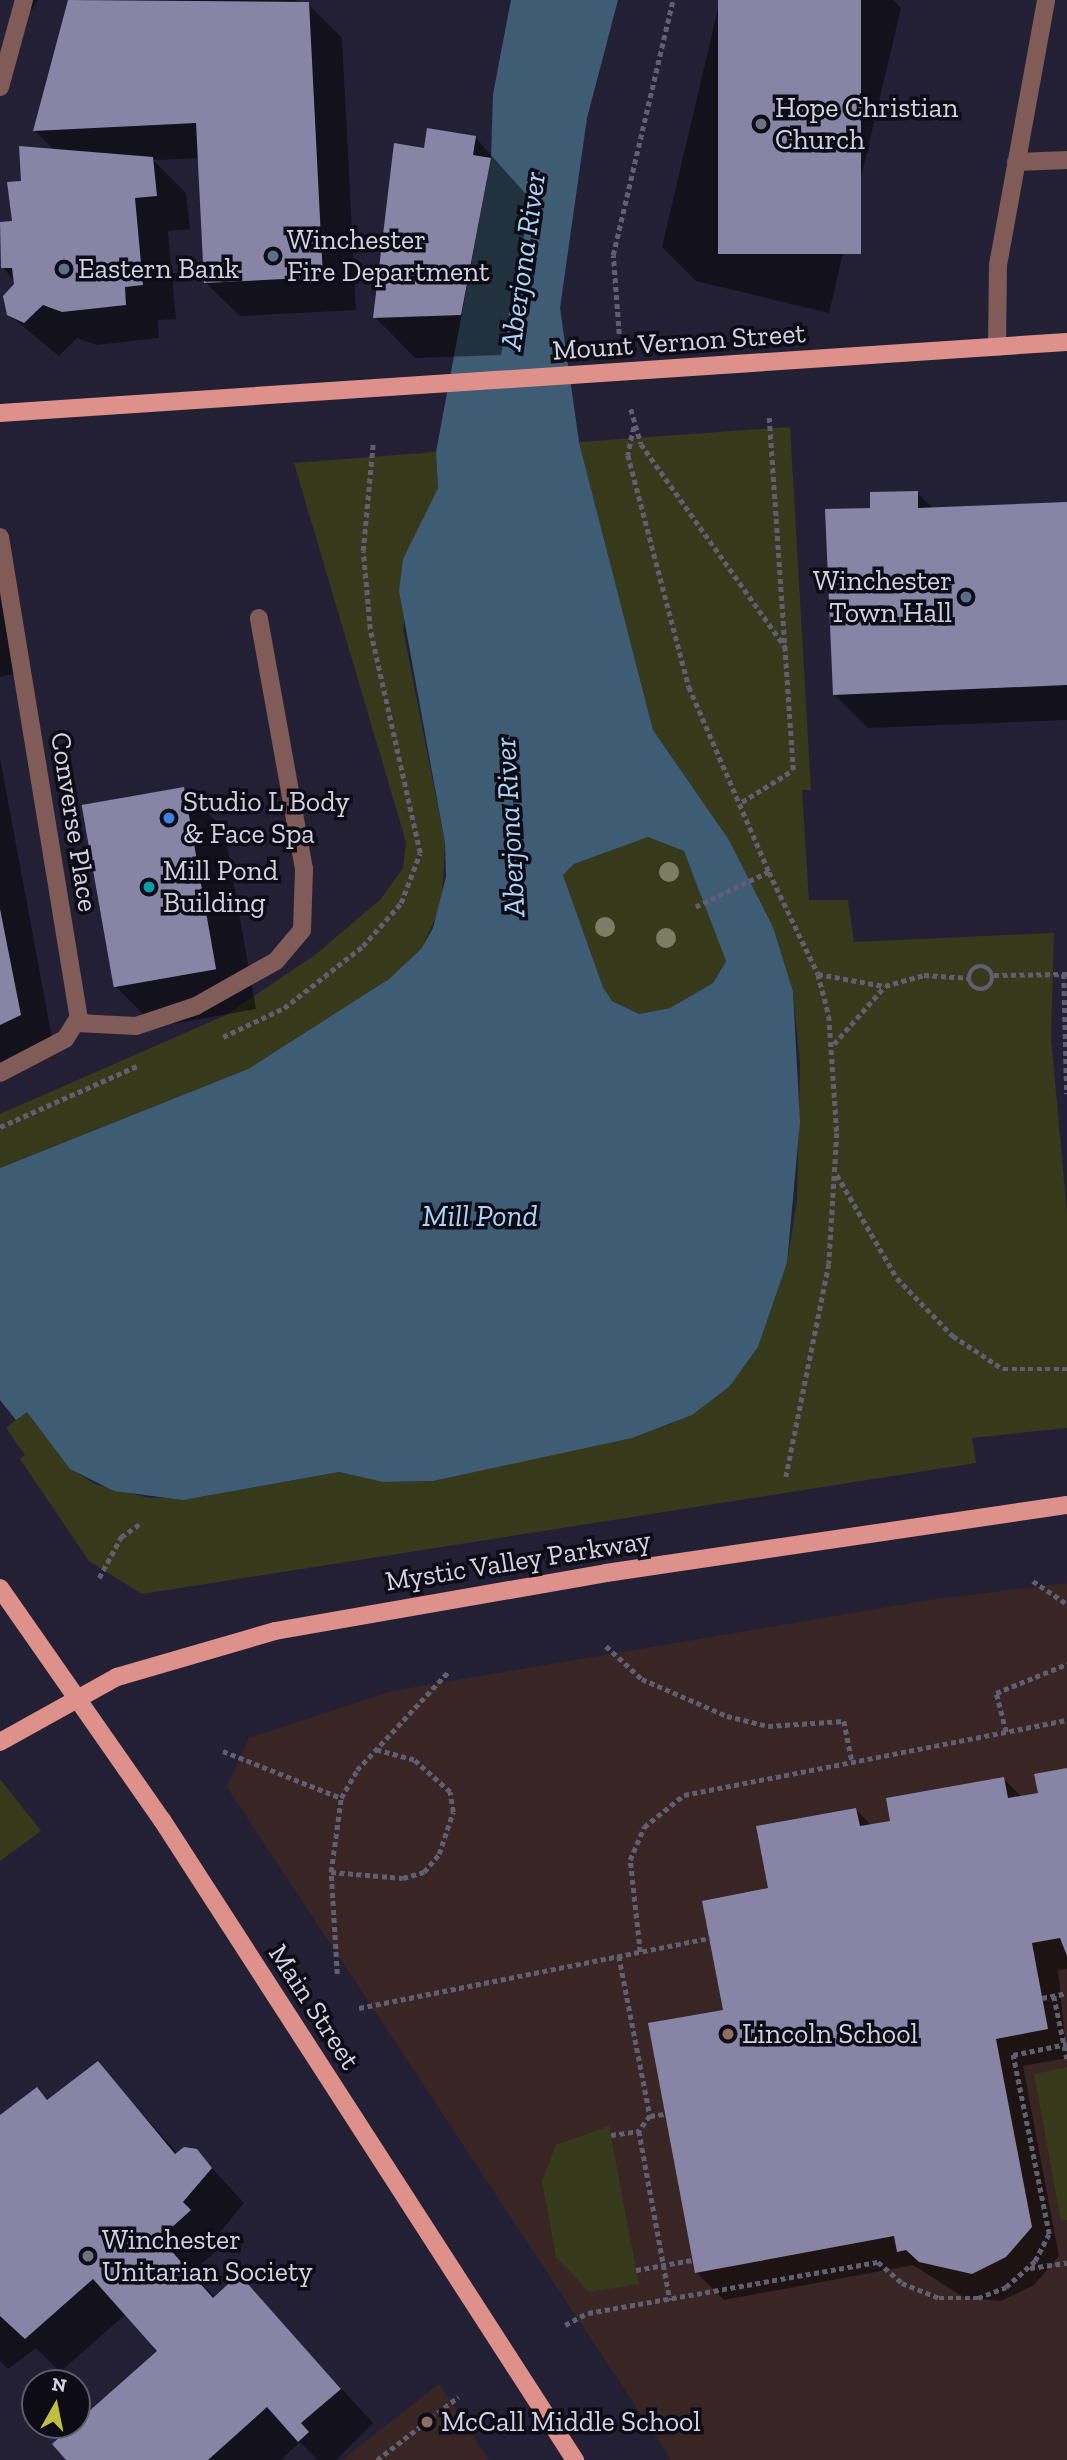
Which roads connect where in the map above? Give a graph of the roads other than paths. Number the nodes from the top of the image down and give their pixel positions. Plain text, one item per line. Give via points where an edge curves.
1 (24, 0) edge
2 (1046, 0) edge
3 (0, 87) edge
4 (1067, 160) edge
5 (1016, 162) junction
6 (1067, 342) edge
7 (997, 347) junction
8 (0, 413) edge
9 (0, 537) edge
10 (259, 618) dead end
11 (77, 1023) junction
12 (0, 1073) edge
13 (1067, 1505) edge
14 (0, 1588) edge
15 (72, 1696) junction
16 (0, 1742) edge
17 (575, 2460) edge

1 - 3 street
2 - 5 street
4 - 5 street
5 - 7 street via 998,265
6 - 7 main road, Mount Vernon Street
7 - 8 main road, Mount Vernon Street
9 - 11 street, Converse Place
10 - 11 street via 304,869 302,930 276,961 197,1006 136,1026
11 - 12 street via 65,1039
13 - 15 main road, Mystic Valley Parkway via 362,1613 166,1659
14 - 15 main road, Main Street
15 - 16 main road, Mystic Valley Parkway
15 - 17 main road, Main Street via 162,1819

